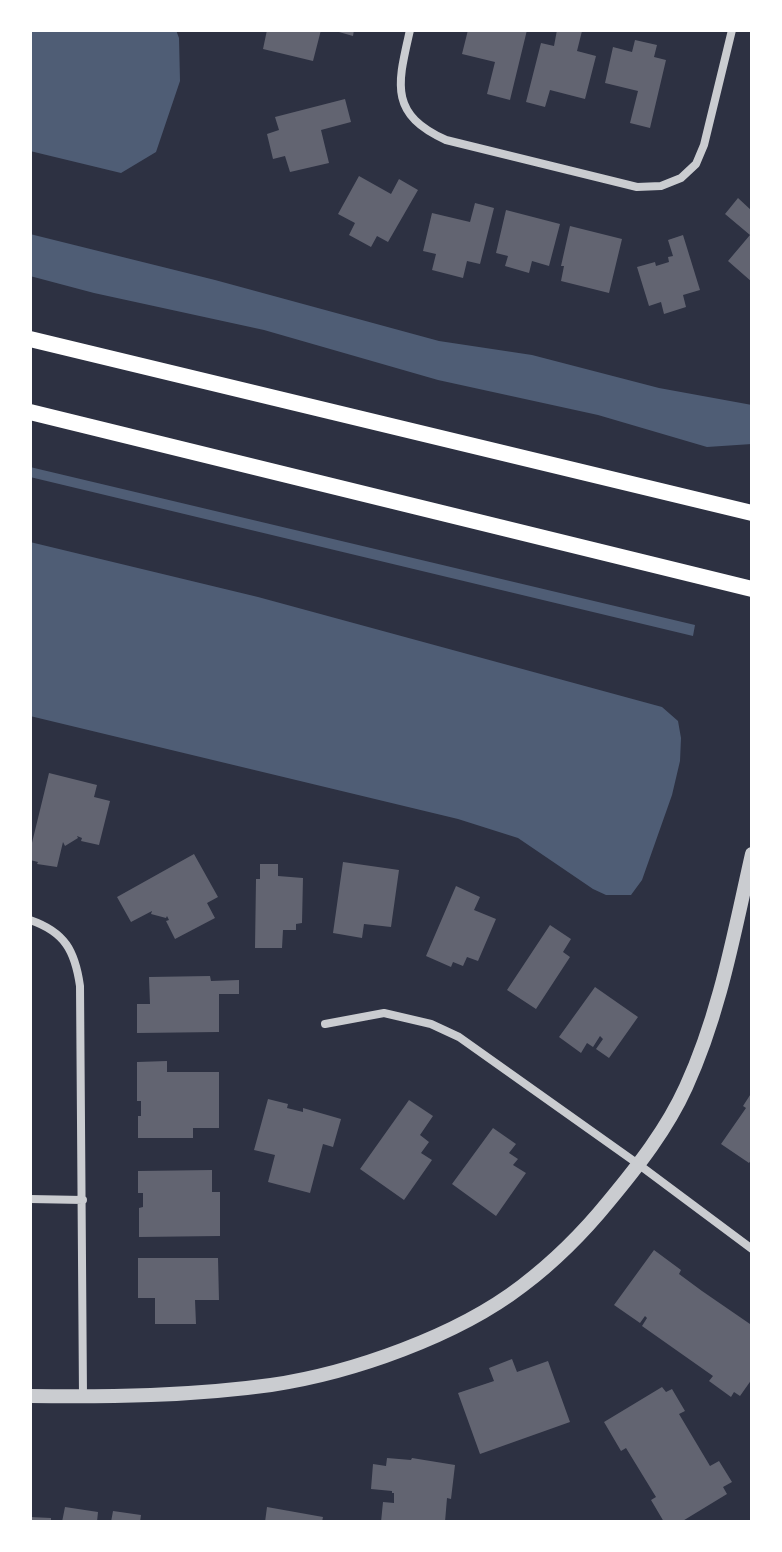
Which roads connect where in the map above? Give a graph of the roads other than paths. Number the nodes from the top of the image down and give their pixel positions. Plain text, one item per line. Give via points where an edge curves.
1 (410, 30) edge
2 (732, 30) edge
3 (30, 339) edge
4 (30, 412) edge
5 (752, 513) edge
6 (752, 589) edge
7 (752, 854) edge
8 (30, 920) edge
9 (325, 1024) dead end
10 (638, 1164) junction
11 (30, 1199) edge
12 (83, 1200) junction
13 (752, 1249) edge
14 (30, 1396) edge
15 (83, 1396) junction

1 - 2 street via 399,76 401,99 427,131 637,187 661,186 696,164
3 - 5 main road
4 - 6 main road
7 - 10 street via 705,1040 676,1107
8 - 12 street via 62,938 77,965
9 - 10 street via 384,1013 431,1024 459,1037
10 - 13 street
10 - 15 street via 548,1265 520,1288 426,1340 350,1367 272,1384
11 - 12 street
12 - 15 street
14 - 15 street

